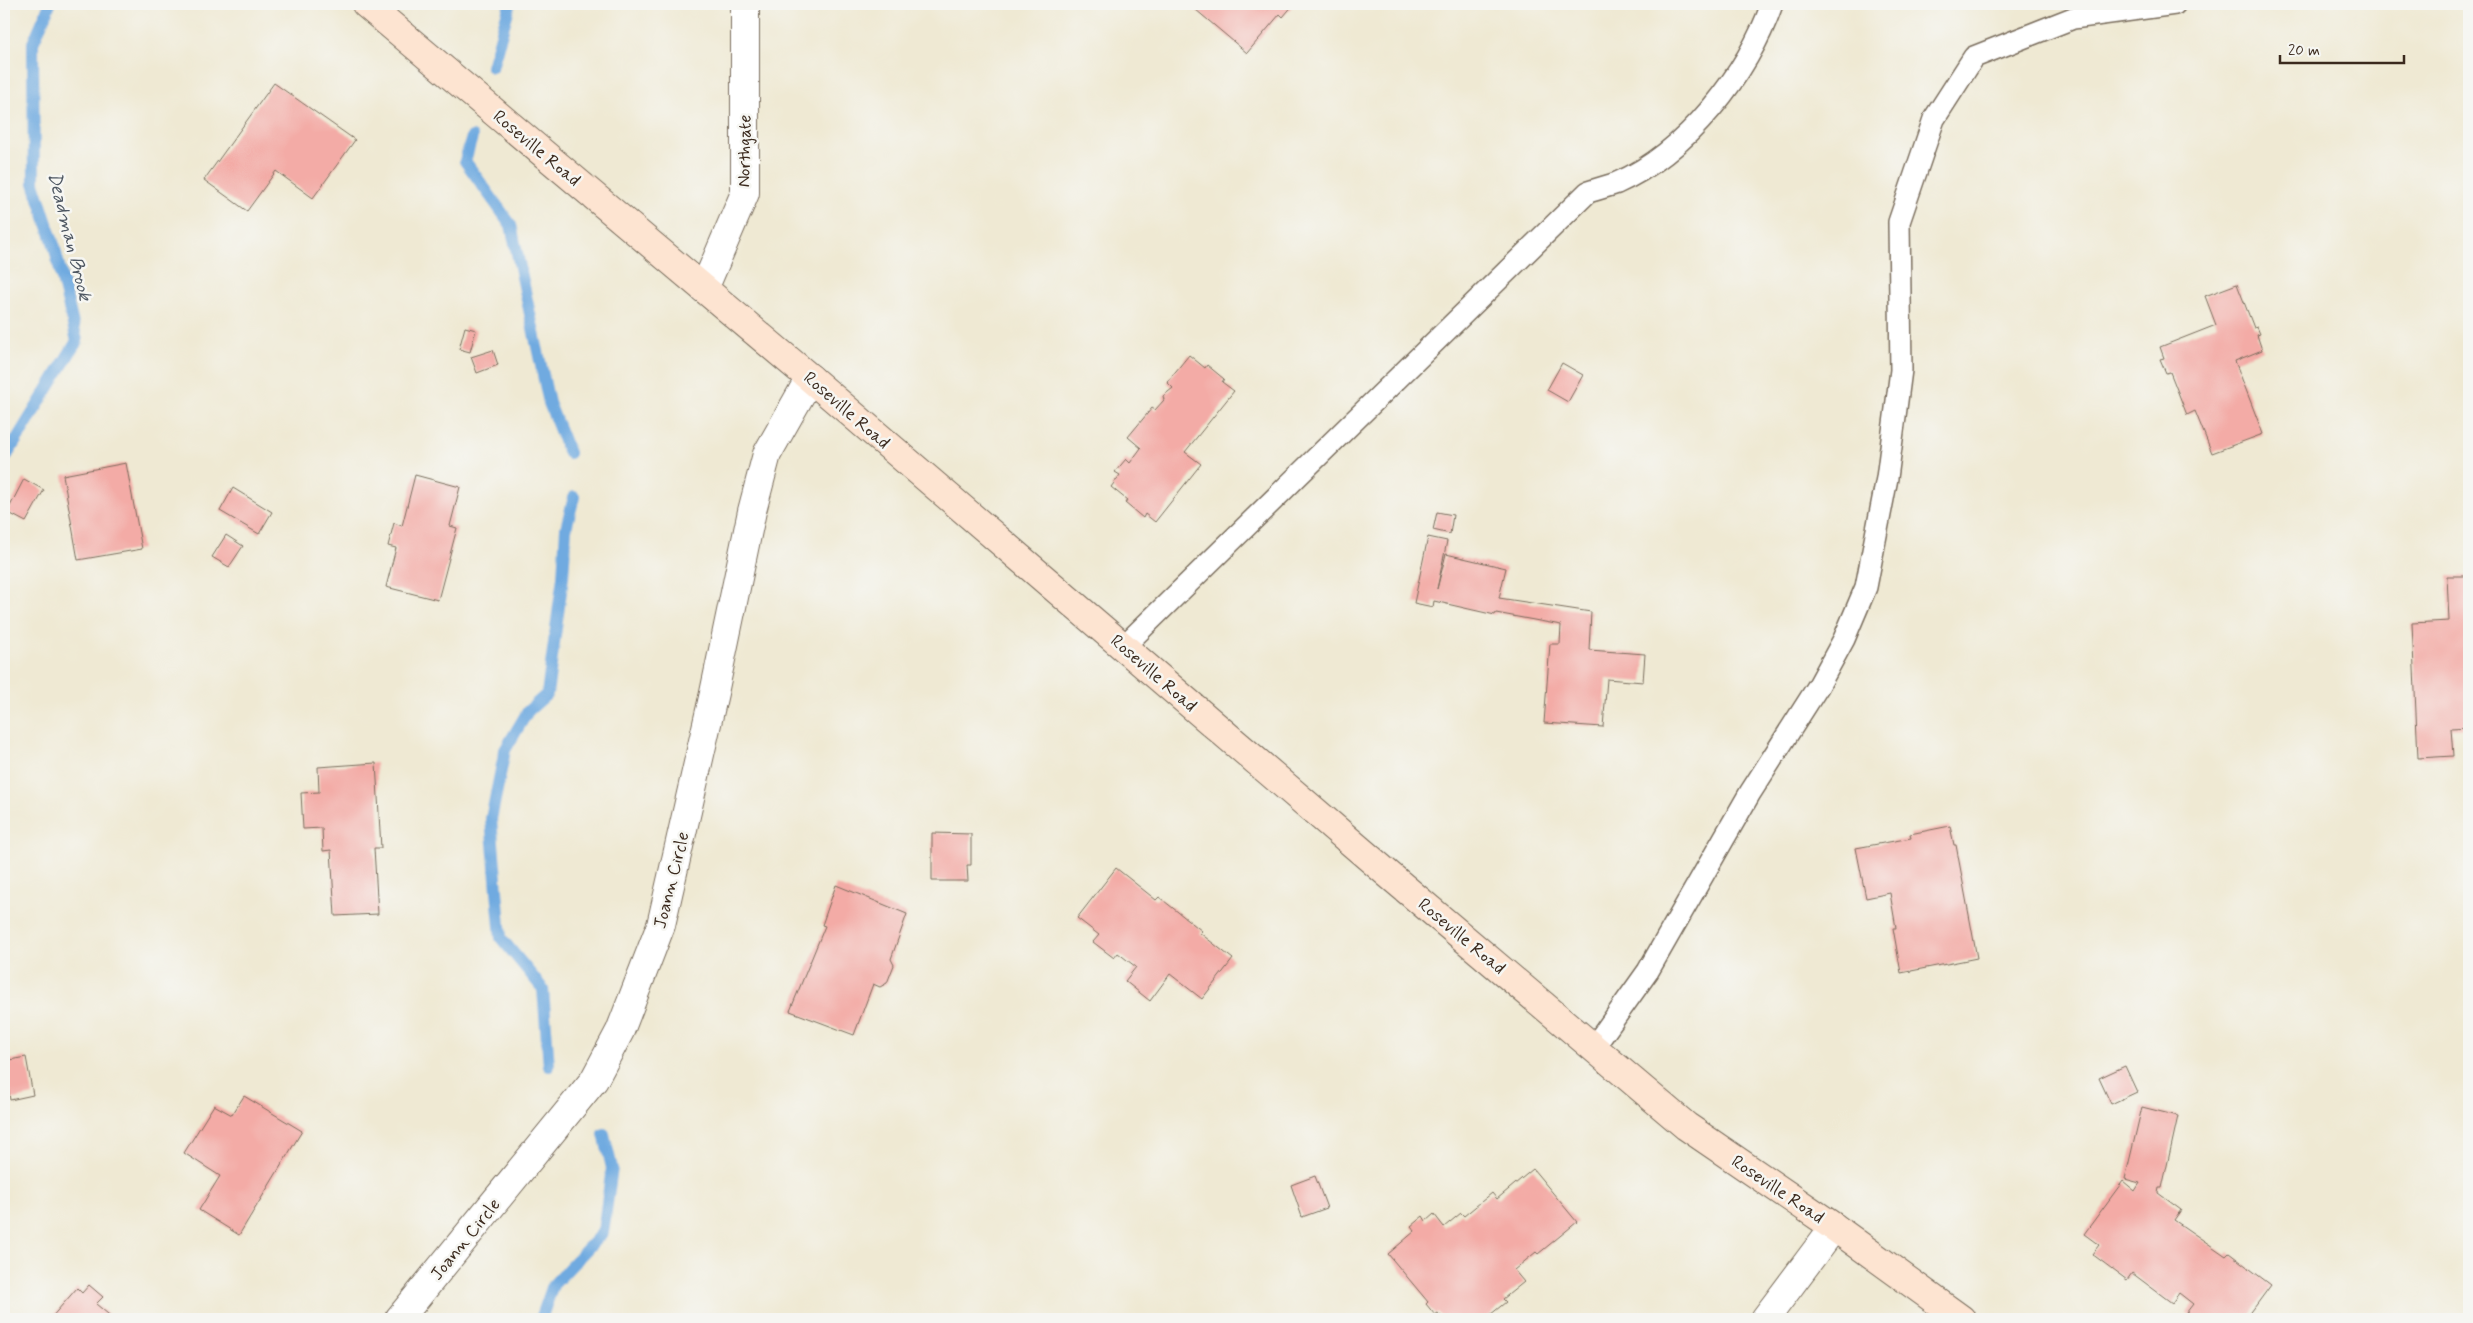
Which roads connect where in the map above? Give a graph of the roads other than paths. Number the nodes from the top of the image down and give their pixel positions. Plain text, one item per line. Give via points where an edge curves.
1 (366, 4) edge
2 (745, 4) edge
3 (1772, 4) edge
4 (2175, 4) edge
5 (704, 289) junction
6 (810, 378) junction
7 (1123, 647) junction
8 (1594, 1047) junction
9 (1834, 1227) junction
10 (399, 1319) edge
11 (1765, 1319) edge
12 (1961, 1319) edge

1 - 5 street, Roseville Road
2 - 5 street, Northgate via 745,193
3 - 7 lane via 1766,24 1726,91 1688,132 1665,154 1626,178 1588,192
4 - 8 lane via 2073,18 1974,57 1934,119 1899,222 1901,370 1888,478 1866,587 1844,639 1819,685 1750,793 1648,970
5 - 6 street, Roseville Road
6 - 7 street, Roseville Road
6 - 10 street, Joann Circle via 767,454 661,925 620,1031 594,1080
7 - 8 street, Roseville Road
8 - 9 street, Roseville Road via 1686,1126
9 - 11 street
9 - 12 street, Roseville Road

